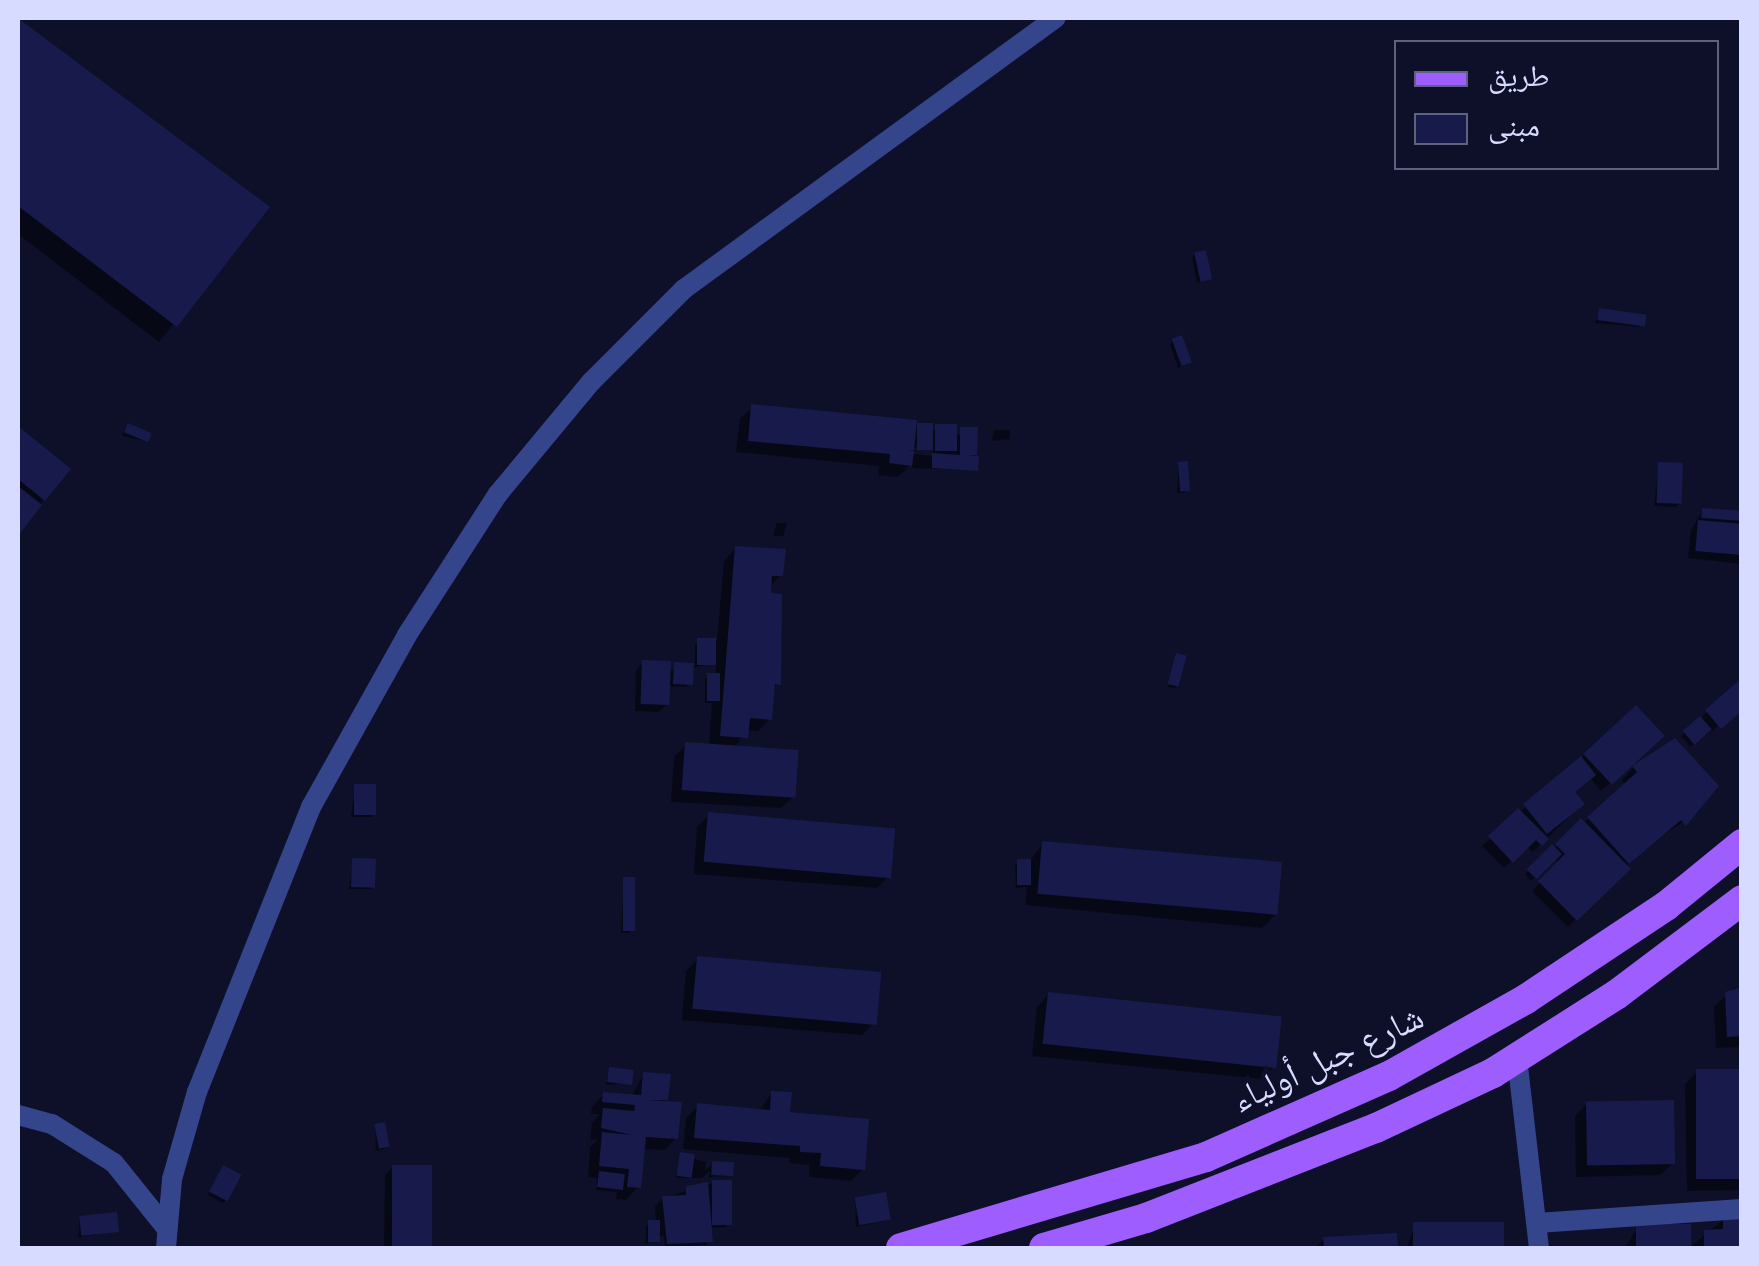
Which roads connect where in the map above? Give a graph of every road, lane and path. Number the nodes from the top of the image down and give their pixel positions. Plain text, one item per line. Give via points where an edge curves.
1 (1056, 18) edge
2 (1742, 844) edge
3 (1741, 901) edge
4 (1517, 1058) junction
5 (18, 1114) edge
6 (1742, 1209) edge
7 (1537, 1222) junction
8 (167, 1238) edge
9 (901, 1248) edge
10 (1044, 1248) edge
11 (1538, 1248) edge

1 - 8 street via 684,288 591,382 498,494 408,635 312,806 197,1092 172,1179
2 - 9 main road, شارع جبل أولياء via 1666,906 1526,999 1389,1076 1206,1157
3 - 4 main road via 1616,995
4 - 7 street
4 - 10 main road via 1376,1128 1146,1218
5 - 8 street via 52,1124 114,1163
6 - 7 street
7 - 11 street

